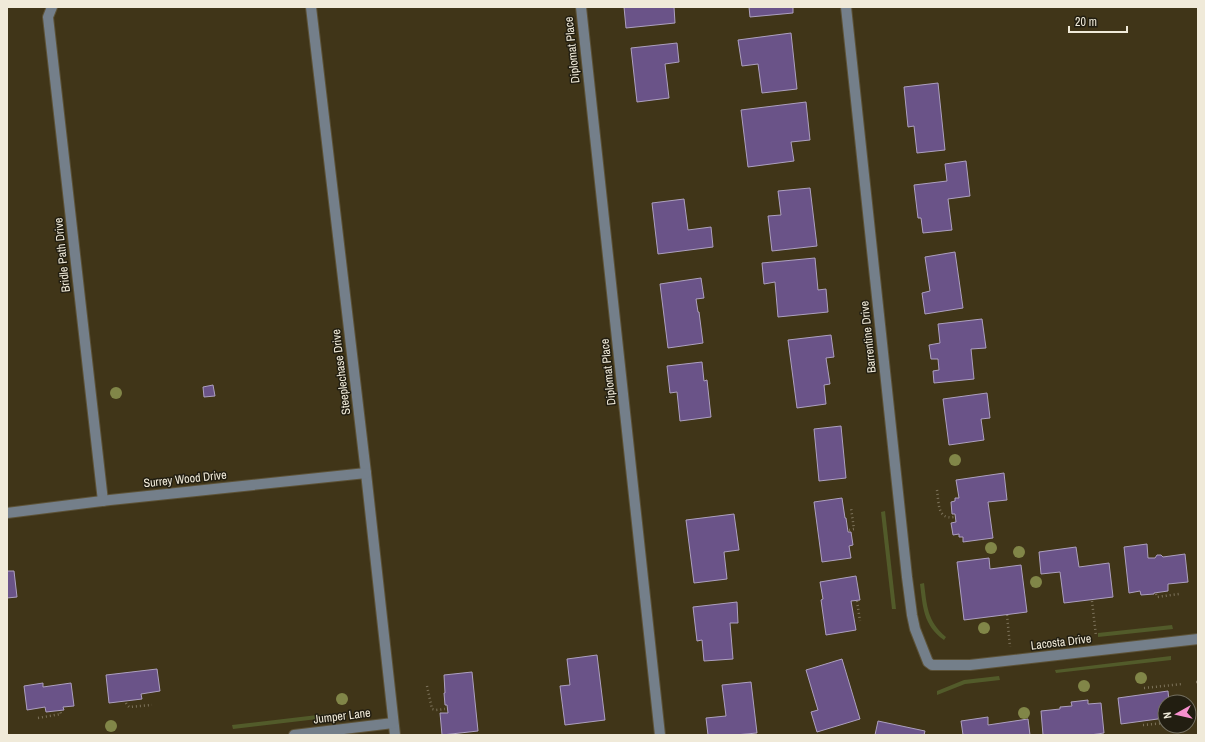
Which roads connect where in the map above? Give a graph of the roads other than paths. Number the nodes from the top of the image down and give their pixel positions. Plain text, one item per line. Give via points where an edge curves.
1 (52, 7) edge
2 (311, 7) edge
3 (581, 7) edge
4 (846, 7) edge
5 (366, 472) junction
6 (103, 501) junction
7 (7, 513) edge
8 (1198, 639) edge
9 (928, 662) joint
10 (393, 723) junction
11 (294, 735) edge
12 (394, 735) edge
13 (660, 735) edge

1 - 6 street, Bridle Path Drive via 48,17
2 - 5 street, Steeplechase Drive
3 - 13 street, Diplomat Place
4 - 9 street, Barrentine Drive via 907,577 915,629
5 - 6 street, Surrey Wood Drive
5 - 10 street, Steeplechase Drive
6 - 7 street, Surrey Wood Drive
8 - 9 street, Lacosta Drive via 970,665 932,665
10 - 11 street, Jumper Lane
10 - 12 street, Steeplechase Drive

